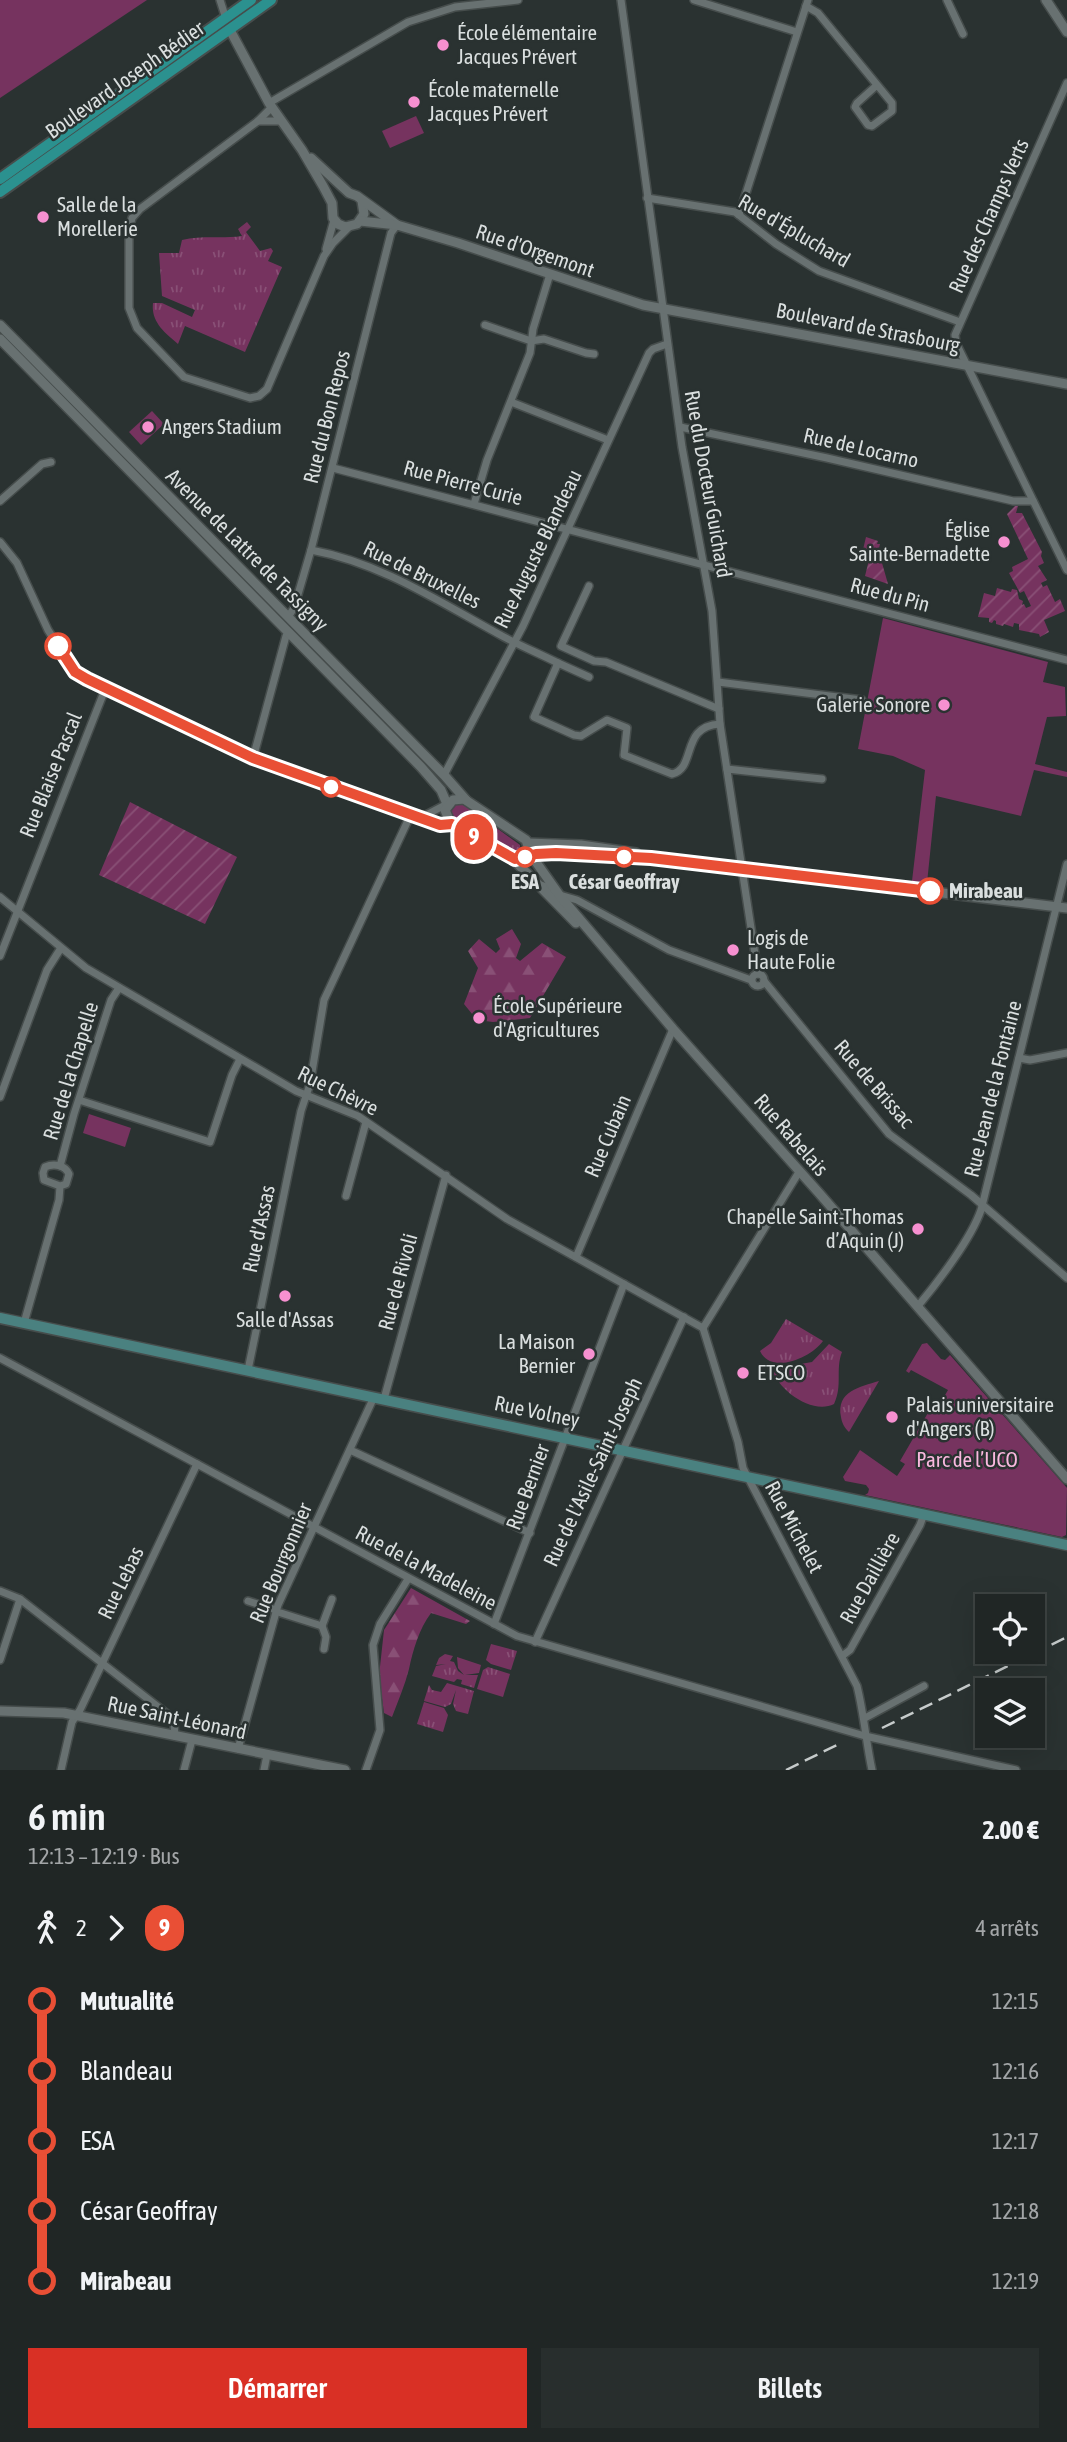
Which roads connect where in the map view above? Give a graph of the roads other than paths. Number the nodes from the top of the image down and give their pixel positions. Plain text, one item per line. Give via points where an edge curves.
1 (220, 0) edge
2 (251, 0) edge
3 (271, 0) edge
4 (518, 0) edge
5 (621, 0) edge
6 (694, 0) edge
7 (947, 0) edge
8 (1046, 0) edge
9 (807, 3) edge
10 (226, 18) junction
11 (230, 30) junction
12 (797, 32) junction
13 (1067, 32) edge
14 (963, 34) dead end
15 (1067, 83) edge
16 (877, 85) junction
17 (270, 105) junction
18 (258, 121) junction
19 (282, 121) junction
20 (302, 150) junction
21 (0, 179) edge
22 (0, 192) edge
23 (349, 193) junction
24 (647, 198) junction
25 (362, 201) junction
26 (332, 203) junction
27 (739, 215) junction
28 (334, 220) junction
29 (360, 221) junction
30 (397, 225) junction
31 (349, 227) junction
32 (324, 256) junction
33 (550, 274) junction
34 (662, 308) junction
35 (960, 322) junction
36 (0, 325) edge
37 (485, 325) dead end
38 (0, 339) edge
39 (531, 341) junction
40 (667, 344) junction
41 (594, 354) dead end
42 (967, 364) junction
43 (1067, 384) edge
44 (511, 402) junction
45 (680, 427) junction
46 (608, 440) junction
47 (51, 462) dead end
48 (333, 468) junction
49 (0, 501) edge
50 (1033, 502) junction
51 (474, 504) junction
52 (567, 529) junction
53 (0, 542) edge
54 (311, 550) junction
55 (705, 565) junction
56 (1067, 570) edge
57 (589, 586) dead end
58 (288, 617) junction
59 (290, 633) junction
60 (514, 641) junction
61 (1067, 660) edge
62 (558, 663) junction
63 (589, 677) dead end
64 (718, 682) junction
65 (106, 687) junction
66 (862, 699) dead end
67 (719, 709) junction
68 (720, 724) junction
69 (253, 758) junction
70 (727, 769) junction
71 (444, 775) junction
72 (822, 779) dead end
73 (467, 801) junction
74 (447, 804) junction
75 (412, 815) junction
76 (452, 824) junction
77 (528, 843) junction
78 (531, 855) junction
79 (651, 858) junction
80 (513, 859) junction
81 (1067, 864) edge
82 (742, 868) junction
83 (541, 886) junction
84 (561, 896) junction
85 (0, 897) edge
86 (585, 903) junction
87 (1056, 908) junction
88 (1067, 908) edge
89 (17, 911) junction
90 (576, 913) junction
91 (599, 942) junction
92 (61, 948) junction
93 (0, 956) edge
94 (755, 977) junction
95 (119, 988) junction
96 (673, 1029) junction
97 (1067, 1053) edge
98 (1019, 1058) junction
99 (240, 1059) junction
100 (307, 1096) junction
101 (0, 1097) edge
102 (79, 1100) junction
103 (366, 1122) junction
104 (60, 1166) junction
105 (799, 1172) junction
106 (446, 1175) junction
107 (60, 1186) junction
108 (346, 1196) dead end
109 (982, 1206) junction
110 (576, 1256) junction
111 (1067, 1278) edge
112 (624, 1284) junction
113 (918, 1306) junction
114 (684, 1317) junction
115 (0, 1318) edge
116 (24, 1323) junction
117 (703, 1328) junction
118 (0, 1358) edge
119 (248, 1370) junction
120 (379, 1398) junction
121 (564, 1437) junction
122 (350, 1450) junction
123 (623, 1451) junction
124 (197, 1464) junction
125 (748, 1477) junction
126 (1067, 1479) edge
127 (924, 1514) junction
128 (314, 1528) junction
129 (530, 1533) junction
130 (1067, 1545) edge
131 (408, 1579) junction
132 (0, 1591) edge
133 (20, 1599) junction
134 (332, 1599) dead end
135 (248, 1601) dead end
136 (279, 1612) junction
137 (494, 1624) junction
138 (322, 1626) junction
139 (535, 1642) junction
140 (324, 1649) dead end
141 (842, 1656) junction
142 (0, 1660) edge
143 (102, 1663) junction
144 (924, 1686) dead end
145 (0, 1711) edge
146 (75, 1716) junction
147 (865, 1718) junction
148 (175, 1736) junction
149 (866, 1736) junction
150 (192, 1740) junction
151 (238, 1749) junction
152 (267, 1755) junction
153 (315, 1767) edge
154 (61, 1770) edge
155 (184, 1770) edge
156 (264, 1770) edge
157 (345, 1770) edge
158 (366, 1770) edge
159 (872, 1770) edge
160 (1016, 1770) edge

1 - 10 street, Rue d'Orgemont
2 - 10 main road, Boulevard Joseph Bédier
3 - 11 main road, Boulevard Joseph Bédier
4 - 17 street via 455,7 408,22
5 - 24 street, Rue du Docteur Guichard
6 - 12 street
7 - 14 street
8 - 13 street
9 - 12 street
9 - 16 street
10 - 11 street, Rue d'Orgemont
10 - 21 main road, Boulevard Joseph Bédier
11 - 17 street, Rue d'Orgemont
11 - 22 main road, Boulevard Joseph Bédier
12 - 27 street
15 - 35 street, Rue des Champs Verts
16 - 16 street via 855,107 872,126 893,107
17 - 18 street
17 - 19 street, Rue d'Orgemont
18 - 19 street
18 - 32 street via 132,218 129,308 137,328 184,377 250,398 259,396 267,389
19 - 20 street, Rue d'Orgemont
20 - 23 street, Rue d'Orgemont
20 - 26 street, Rue d'Orgemont
23 - 25 street, Rue d'Orgemont
23 - 26 street
24 - 27 street, Rue d'Épluchard
24 - 34 street, Rue du Docteur Guichard
25 - 29 street
25 - 30 street, Rue d'Orgemont
26 - 28 street, Rue d'Orgemont
27 - 35 street, Rue d'Épluchard via 819,271
28 - 31 street
28 - 32 street
29 - 30 street, Rue d'Orgemont
29 - 31 street
30 - 33 street, Rue d'Orgemont
30 - 48 street, Rue du Bon Repos via 390,233
31 - 32 street
33 - 34 street, Rue d'Orgemont
33 - 39 street
34 - 40 street, Rue du Docteur Guichard
34 - 42 street, Boulevard de Strasbourg
35 - 42 street, Rue des Champs Verts via 956,339
36 - 58 street, Avenue de Lattre de Tassigny
37 - 39 street
38 - 59 street, Avenue de Lattre de Tassigny
39 - 41 street via 544,339
39 - 44 street
40 - 45 street, Rue du Docteur Guichard
40 - 46 street, Rue Auguste Blandeau via 649,353
42 - 43 street, Boulevard de Strasbourg
42 - 50 street, Rue des Champs Verts
44 - 46 street
44 - 51 street
45 - 50 street, Rue de Locarno
45 - 55 street, Rue du Docteur Guichard
46 - 52 street, Rue Auguste Blandeau
47 - 49 street via 42,464
48 - 51 street, Rue Pierre Curie
48 - 54 street, Rue du Bon Repos
50 - 56 street, Rue des Champs Verts
51 - 52 street, Rue Pierre Curie
52 - 55 street, Rue Pierre Curie
52 - 60 street, Rue Auguste Blandeau
53 - 65 street via 21,569 48,630 71,667
54 - 58 street, Rue du Bon Repos via 295,608
54 - 60 street, Rue de Bruxelles via 376,568
55 - 61 street, Rue du Pin
55 - 64 street, Rue du Docteur Guichard
57 - 67 street via 561,646
58 - 71 street, Avenue de Lattre de Tassigny
59 - 69 street
59 - 74 street, Avenue de Lattre de Tassigny via 421,767
60 - 62 street, Rue de Bruxelles
60 - 71 street, Rue Auguste Blandeau
62 - 63 street, Rue de Bruxelles
62 - 68 street via 534,717 581,736 607,720 627,728 624,755 670,774 681,769 701,728
64 - 66 street
64 - 67 street, Rue du Docteur Guichard
65 - 69 street
65 - 89 street, Rue Blaise Pascal
67 - 68 street, Rue du Docteur Guichard
68 - 70 street, Rue du Docteur Guichard
69 - 75 street
70 - 72 street
70 - 82 street, Rue du Docteur Guichard
71 - 73 street, Avenue de Lattre de Tassigny
73 - 74 street via 456,798
73 - 77 street, Avenue de Lattre de Tassigny
74 - 75 street via 426,815
74 - 76 street, Avenue de Lattre de Tassigny via 445,815
75 - 76 street via 440,825
75 - 100 street, Rue d'Assas via 324,1000
76 - 80 street, Rue Rabelais
77 - 78 street
77 - 79 street via 597,847
78 - 79 street
78 - 80 street
78 - 84 street, Rue Rabelais
79 - 82 street
80 - 83 street, Rue Rabelais
81 - 87 street, Rue Jean de la Fontaine
82 - 87 street
82 - 94 street, Rue du Docteur Guichard
83 - 84 street, Rue Rabelais
83 - 91 street, Rue Rabelais
84 - 86 street, Rue de Brissac
84 - 90 street, Rue Rabelais
85 - 89 street, Rue Chèvre
86 - 90 street via 575,907
86 - 94 street, Rue de Brissac via 670,950
87 - 88 street
87 - 98 street, Rue Jean de la Fontaine
89 - 92 street, Rue Chèvre
89 - 93 street, Rue Blaise Pascal
90 - 91 street, Rue Rabelais
91 - 96 street, Rue Rabelais
92 - 95 street, Rue Chèvre
92 - 101 street via 47,970
94 - 109 street, Rue de Brissac via 763,977 889,1134
95 - 99 street, Rue Chèvre
95 - 102 street, Rue de la Chapelle
96 - 105 street, Rue Rabelais
96 - 110 street, Rue Cubain
97 - 98 street
98 - 109 street, Rue Jean de la Fontaine
99 - 100 street, Rue Chèvre
99 - 102 street via 210,1142
100 - 103 street, Rue Chèvre
100 - 119 street, Rue d'Assas
102 - 104 street, Rue de la Chapelle
103 - 106 street, Rue Chèvre
103 - 108 street
104 - 107 street, Rue de la Chapelle via 69,1174 66,1184
104 - 107 street, Rue de la Chapelle via 45,1167 43,1177
105 - 113 street, Rue Rabelais
105 - 117 street
106 - 110 street, Rue Chèvre via 495,1211
106 - 120 street, Rue de Rivoli
107 - 116 street, Rue de la Chapelle
109 - 111 street, Rue de Brissac
109 - 113 street, Rue Jean de la Fontaine via 975,1224
110 - 112 street, Rue Chèvre
112 - 114 street, Rue Chèvre
112 - 121 street, Rue Bernier
113 - 126 street, Rue Rabelais
114 - 117 street, Rue Chèvre
114 - 123 street, Rue de l'Asile-Saint-Joseph
115 - 116 main road, Rue Volney
116 - 119 main road, Rue Volney
117 - 125 street, Rue Michelet
118 - 124 street, Rue de la Madeleine
119 - 120 main road, Rue Volney
120 - 121 main road, Rue Volney
120 - 122 street, Rue Bourgonnier
121 - 123 main road, Rue Volney
121 - 129 street, Rue Bernier
122 - 128 street, Rue Bourgonnier
122 - 129 street
123 - 125 main road, Rue Volney
123 - 139 street, Rue de l'Asile-Saint-Joseph
124 - 128 street, Rue de la Madeleine
124 - 143 street, Rue Lebas
125 - 127 main road, Rue Volney
125 - 141 street, Rue Michelet
127 - 130 main road, Rue Volney
127 - 141 street, Rue Daillière via 850,1650
128 - 131 street, Rue de la Madeleine
128 - 136 street, Rue Bourgonnier
129 - 137 street, Rue Bernier
131 - 137 street, Rue de la Madeleine
131 - 158 street via 380,1624 373,1645 380,1730
132 - 133 street
133 - 142 street
133 - 143 street
134 - 138 street
135 - 136 street
136 - 138 street
136 - 151 street, Rue Bourgonnier
137 - 139 street, Rue de la Madeleine
138 - 140 street
139 - 149 street, Rue de la Madeleine
141 - 147 street, Rue Michelet via 857,1686
143 - 146 street, Rue Lebas
143 - 148 street via 171,1717
144 - 147 street
145 - 146 street, Rue Saint-Léonard
146 - 148 street, Rue Saint-Léonard
146 - 154 street, Rue Lebas
147 - 149 street, Rue Michelet
148 - 150 street, Rue Saint-Léonard
149 - 159 street, Rue Michelet
149 - 160 street, Rue de la Madeleine
150 - 151 street, Rue Saint-Léonard
150 - 155 street
151 - 152 street, Rue Saint-Léonard
152 - 153 street, Rue Saint-Léonard
152 - 156 street
153 - 157 street, Rue Saint-Léonard

